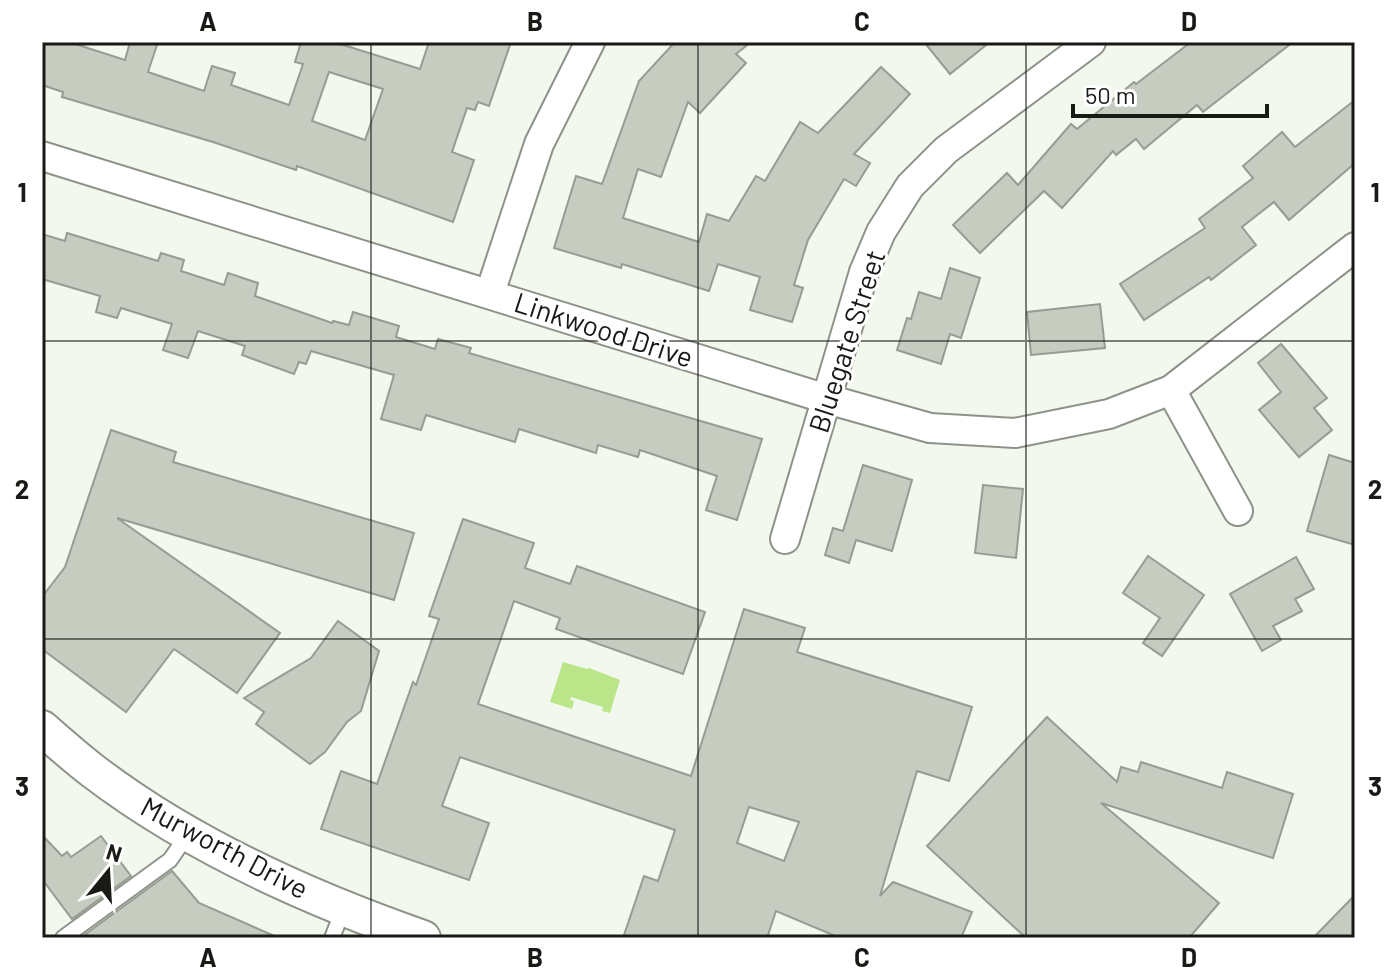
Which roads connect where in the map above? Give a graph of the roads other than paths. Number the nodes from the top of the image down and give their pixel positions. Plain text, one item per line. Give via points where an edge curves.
1 (590, 42) edge
2 (1091, 42) edge
3 (42, 156) edge
4 (1355, 247) edge
5 (490, 293) junction
6 (1171, 390) junction
7 (827, 399) junction
8 (1238, 511) dead end
9 (785, 539) dead end
10 (42, 728) edge
11 (188, 834) junction
12 (337, 924) edge
13 (376, 930) edge
14 (63, 938) edge
15 (423, 938) edge

1 - 5 street via 539,144
2 - 7 street, Bluegate Street via 946,150 910,186 864,272
3 - 5 street, Linkwood Drive
4 - 6 street, Linkwood Drive
5 - 7 street, Linkwood Drive
6 - 7 street, Linkwood Drive via 1109,414 1015,433 930,428
6 - 8 street
7 - 9 street, Bluegate Street
10 - 11 street, Murworth Drive via 94,772
11 - 12 street, Murworth Drive
11 - 14 lane via 170,860
12 - 13 street, Murworth Drive
13 - 15 street, Murworth Drive

